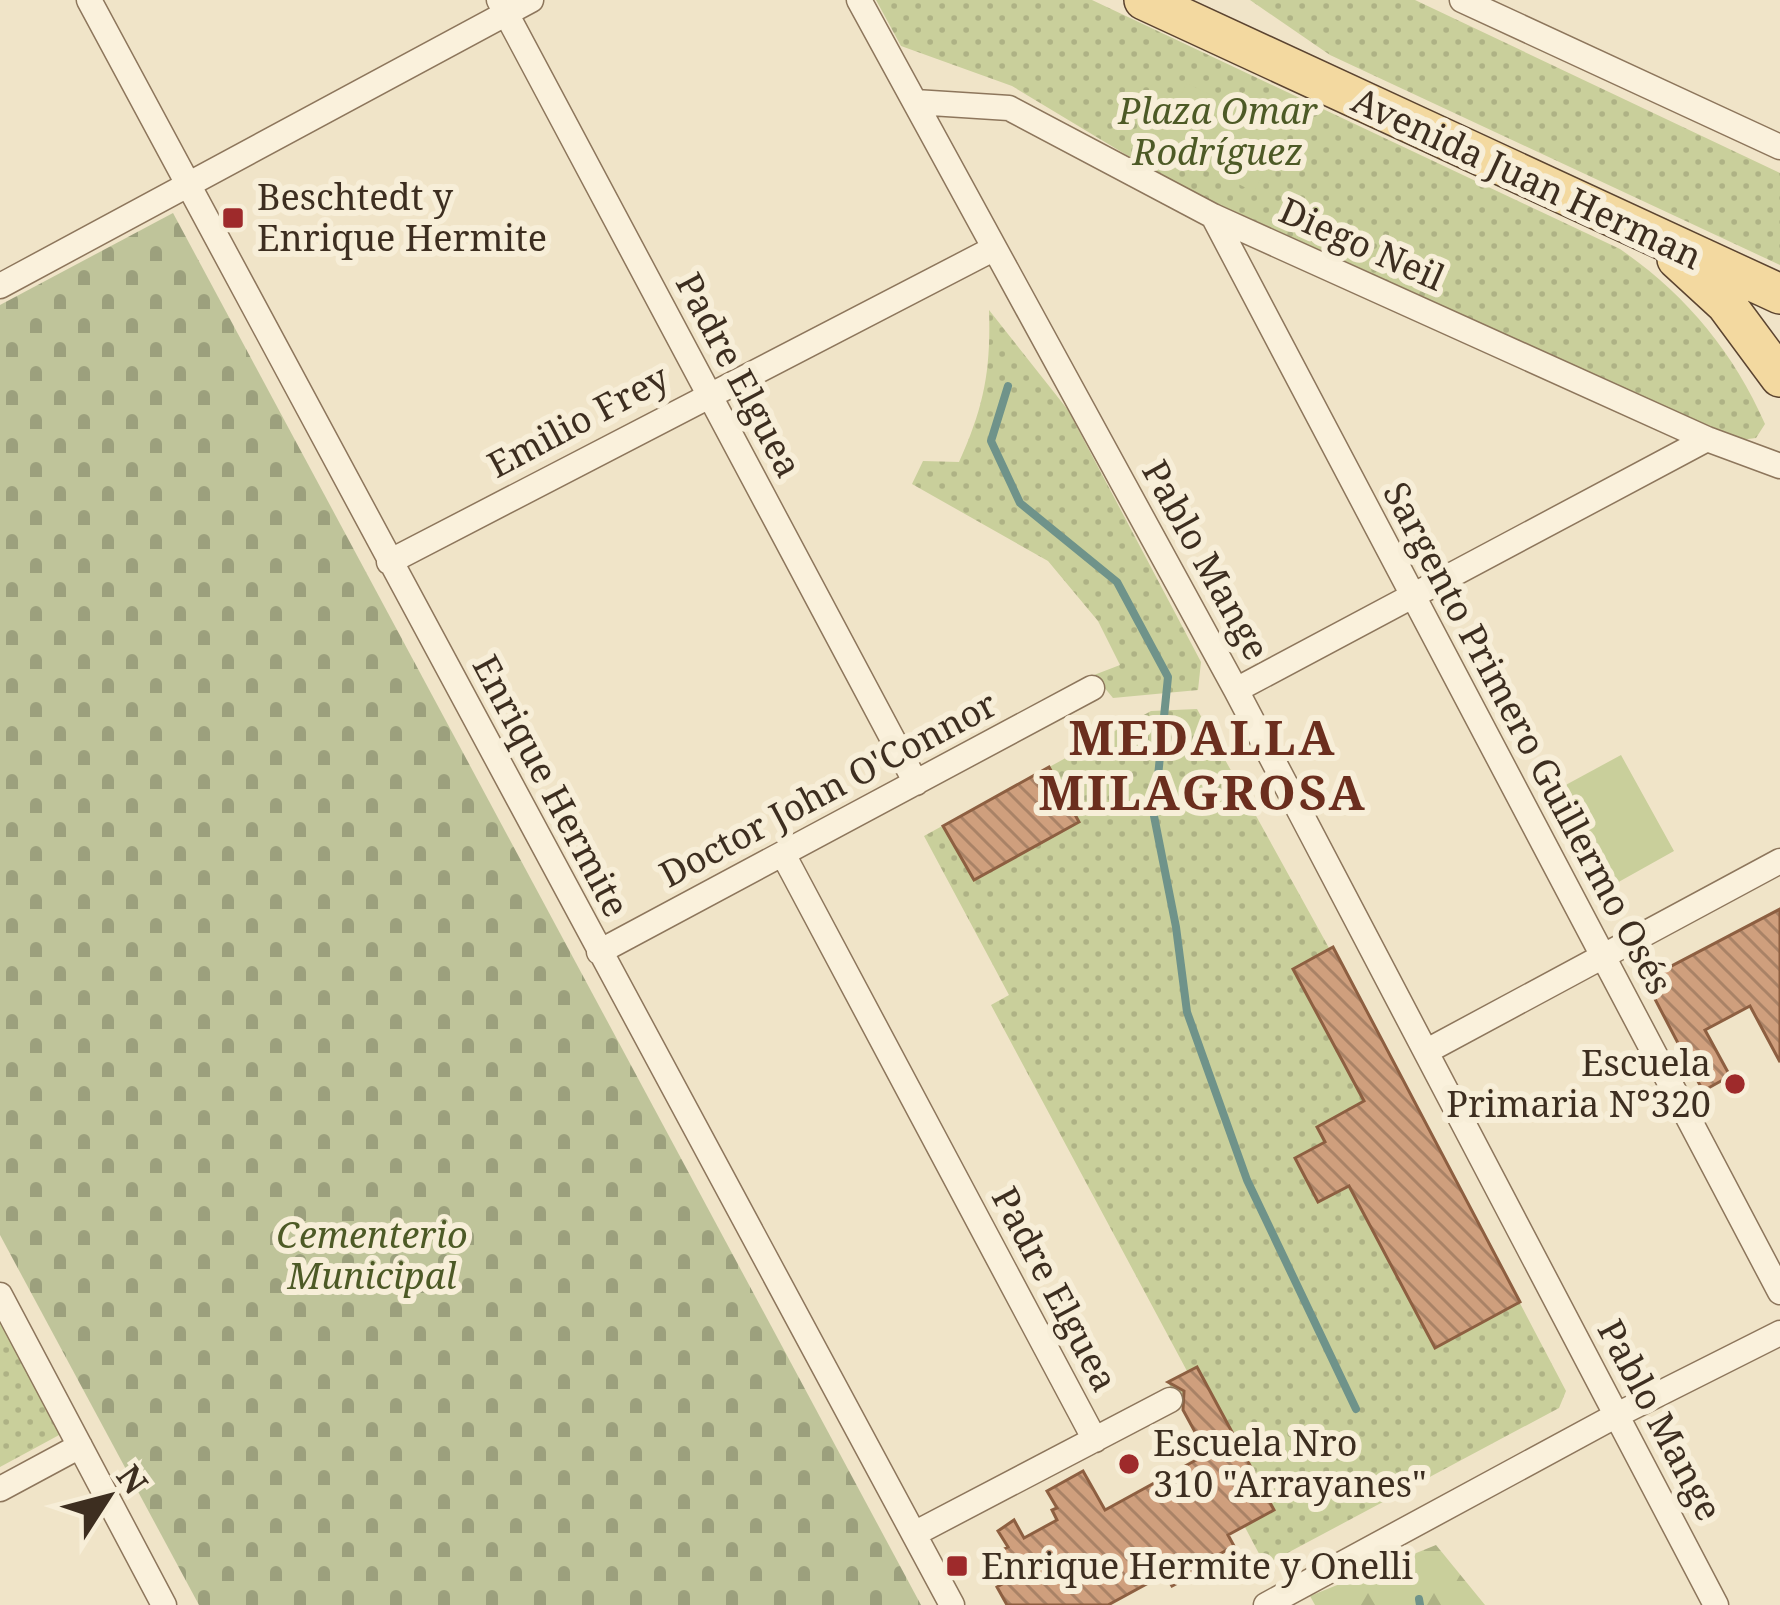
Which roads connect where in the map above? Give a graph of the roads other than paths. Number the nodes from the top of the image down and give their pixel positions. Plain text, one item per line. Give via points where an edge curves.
1 (89, 0) edge
2 (531, 0) edge
3 (859, 0) edge
4 (1144, 0) edge
5 (1462, 0) edge
6 (503, 6) edge
7 (915, 102) junction
8 (1780, 147) edge
9 (188, 184) junction
10 (1213, 216) junction
11 (1656, 239) junction
12 (993, 249) junction
13 (0, 286) edge
14 (1780, 294) edge
15 (1780, 377) edge
16 (708, 394) junction
17 (1707, 439) junction
18 (1780, 466) edge
19 (389, 562) junction
20 (1412, 596) junction
21 (1092, 688) dead end
22 (1236, 690) junction
23 (916, 783) junction
24 (783, 854) junction
25 (1780, 861) edge
26 (598, 952) junction
27 (1602, 956) junction
28 (1427, 1051) junction
29 (1780, 1292) edge
30 (0, 1295) edge
31 (1780, 1333) edge
32 (1170, 1400) dead end
33 (1617, 1415) junction
34 (1094, 1441) junction
35 (80, 1446) junction
36 (0, 1489) edge
37 (914, 1534) junction
38 (1273, 1603) edge
39 (164, 1605) edge
40 (952, 1605) edge
41 (1716, 1605) edge

1 - 9 street, Enrique Hermite
2 - 6 street
3 - 7 street, Pablo Mange
4 - 11 main road, Avenida Juan Herman
5 - 8 street
6 - 9 street
6 - 16 street, Padre Elguea
7 - 10 street, Diego Neil via 1009,108
7 - 12 street, Pablo Mange
9 - 13 street
9 - 19 street, Enrique Hermite
10 - 17 street, Diego Neil
10 - 20 street, Sargento Primero Guillermo Osés
11 - 14 main road, Avenida Juan Herman
11 - 15 main road via 1726,304
12 - 16 street, Emilio Frey
12 - 22 street, Pablo Mange
16 - 19 street, Emilio Frey
16 - 23 street, Padre Elguea
17 - 18 street, Diego Neil
17 - 20 street
19 - 26 street, Enrique Hermite
20 - 22 street
20 - 27 street, Sargento Primero Guillermo Osés
21 - 23 street, Doctor John O'Connor
22 - 28 street, Pablo Mange
23 - 24 street, Doctor John O'Connor
24 - 26 street, Doctor John O'Connor
24 - 34 street, Padre Elguea
25 - 27 street
26 - 37 street, Enrique Hermite
27 - 28 street
27 - 29 street, Sargento Primero Guillermo Osés
28 - 33 street, Pablo Mange
30 - 35 street
31 - 33 street
32 - 34 street
33 - 38 street
33 - 41 street, Pablo Mange
34 - 37 street
35 - 36 street
35 - 39 street
37 - 40 street, Enrique Hermite

